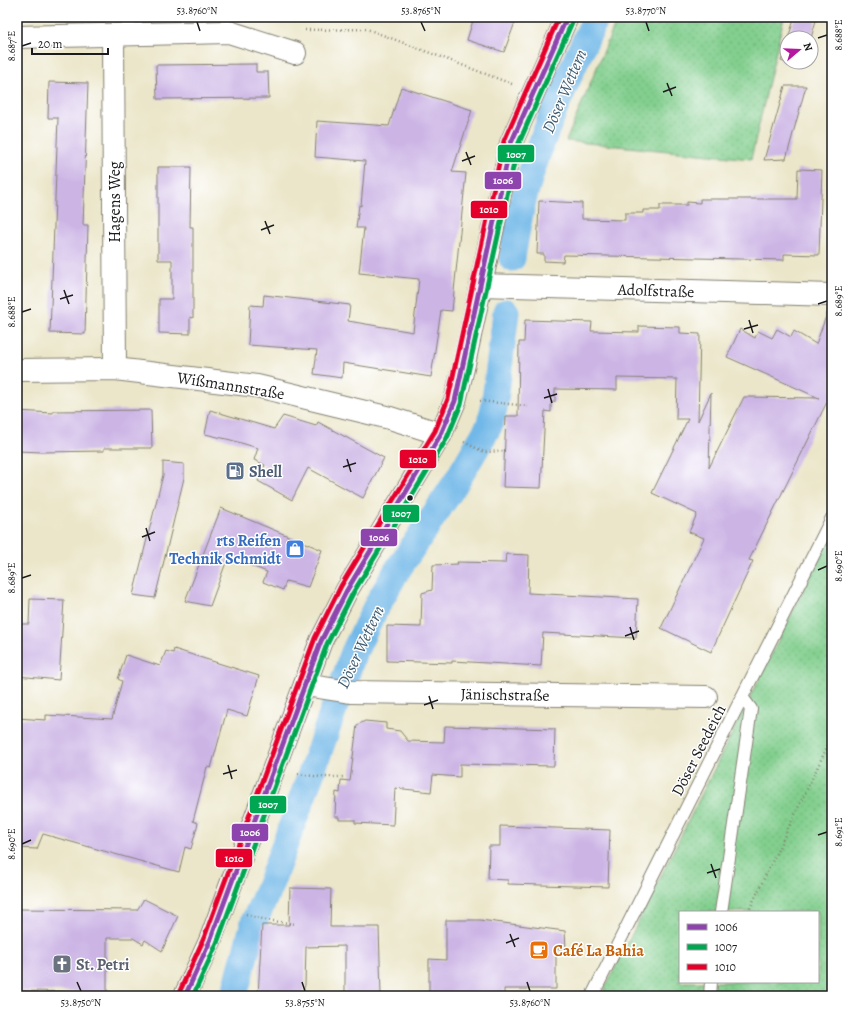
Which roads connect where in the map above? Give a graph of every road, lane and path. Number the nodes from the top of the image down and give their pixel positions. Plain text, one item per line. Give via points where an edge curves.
1 (567, 17) edge
2 (298, 31) dead end
3 (113, 35) junction
4 (17, 37) edge
5 (295, 53) dead end
6 (533, 92) junction
7 (481, 285) junction
8 (832, 295) edge
9 (115, 369) junction
10 (17, 370) edge
11 (483, 402) dead end
12 (528, 406) dead end
13 (440, 434) junction
14 (470, 445) dead end
15 (504, 451) dead end
16 (832, 518) edge
17 (305, 685) junction
18 (706, 697) dead end
19 (742, 697) junction
20 (832, 737) edge
21 (300, 774) dead end
22 (344, 777) dead end
23 (721, 911) edge
24 (748, 911) edge
25 (249, 915) dead end
26 (295, 924) dead end
27 (711, 983) edge
28 (184, 996) edge
29 (592, 996) edge
30 (710, 996) edge

1 - 6 street
2 - 6 path via 367,29
3 - 4 street
3 - 5 street via 229,32
3 - 9 street, Hagens Weg
6 - 7 street via 511,143
7 - 8 street, Adolfstraße
7 - 13 street via 456,397
9 - 10 street, Wißmannstraße
9 - 13 street, Wißmannstraße via 257,386 390,418
11 - 12 path
13 - 17 street via 347,590 321,641
14 - 15 path via 484,452
16 - 19 lane, Döser Seedeich
17 - 18 street, Jänischstraße via 340,691
17 - 28 street via 210,941
19 - 23 lane via 751,709
19 - 29 lane, Döser Seedeich
20 - 24 path
21 - 22 path
25 - 26 path
27 - 30 lane

